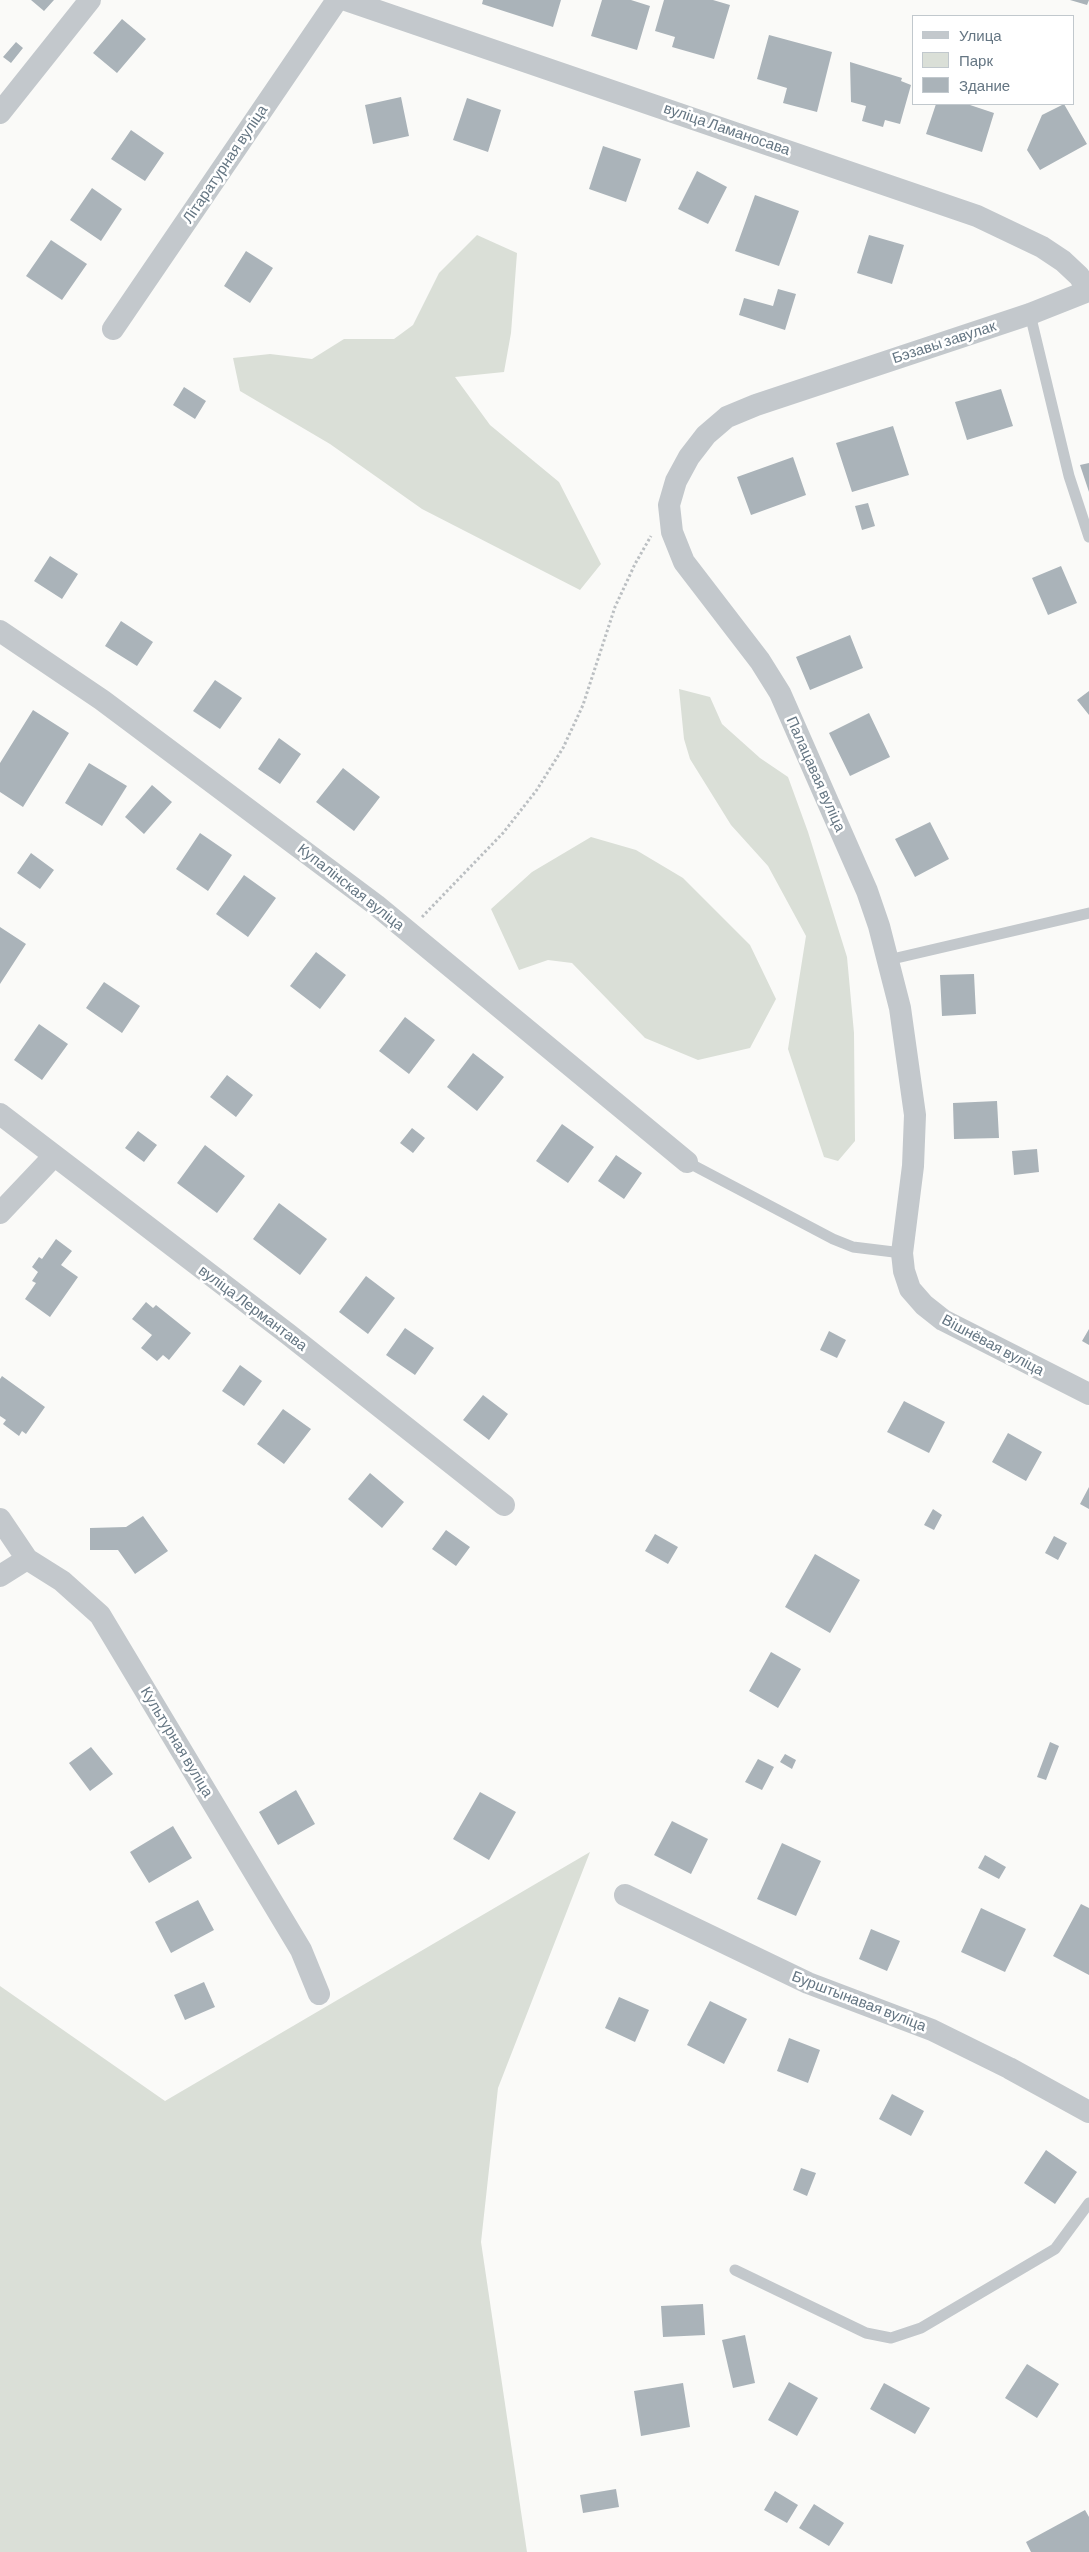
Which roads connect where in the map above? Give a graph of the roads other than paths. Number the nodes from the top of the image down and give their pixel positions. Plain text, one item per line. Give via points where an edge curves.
1 (90, 0) edge
2 (336, 0) edge
3 (346, 0) edge
4 (0, 113) edge
5 (1089, 291) edge
6 (1030, 314) junction
7 (113, 329) dead end
8 (800, 390) joint
9 (1089, 537) edge
10 (0, 631) edge
11 (1089, 913) edge
12 (888, 960) junction
13 (0, 1114) edge
14 (54, 1156) junction
15 (687, 1162) joint
16 (0, 1213) edge
17 (902, 1253) junction
18 (1089, 1394) edge
19 (504, 1505) dead end
20 (0, 1519) edge
21 (27, 1559) junction
22 (0, 1576) edge
23 (625, 1895) dead end
24 (319, 1994) dead end
25 (1089, 2112) edge
26 (1089, 2203) edge
27 (735, 2270) dead end

1 - 4 street
2 - 7 street, Літаратурная вуліца
3 - 5 street, вуліца Ламаносава via 977,216 1035,243 1063,261
5 - 6 street, Бэзавы завулак
6 - 8 street, Бэзавы завулак
6 - 9 lane via 1069,476
8 - 12 street, Палацавая вуліца via 727,417 706,435 676,480 669,505 672,532 684,562 760,661 780,693 866,891
10 - 15 street, Купалінская вуліца via 102,700 240,801 408,932
11 - 12 lane
12 - 17 street, Палацавая вуліца via 908,1059 915,1116 913,1166
13 - 14 street, вуліца Лермантава
14 - 16 street
14 - 19 street, вуліца Лермантава via 288,1334
15 - 17 lane via 834,1239 861,1248
17 - 18 street, Вішнёвая вуліца via 910,1288 943,1320
20 - 21 street, Культурная вуліца
21 - 22 street
21 - 24 street, Культурная вуліца via 62,1581 100,1615 301,1950
23 - 25 street, Бурштынавая вуліца via 808,1983 932,2030
26 - 27 lane via 1055,2249 921,2328 891,2338 866,2333

